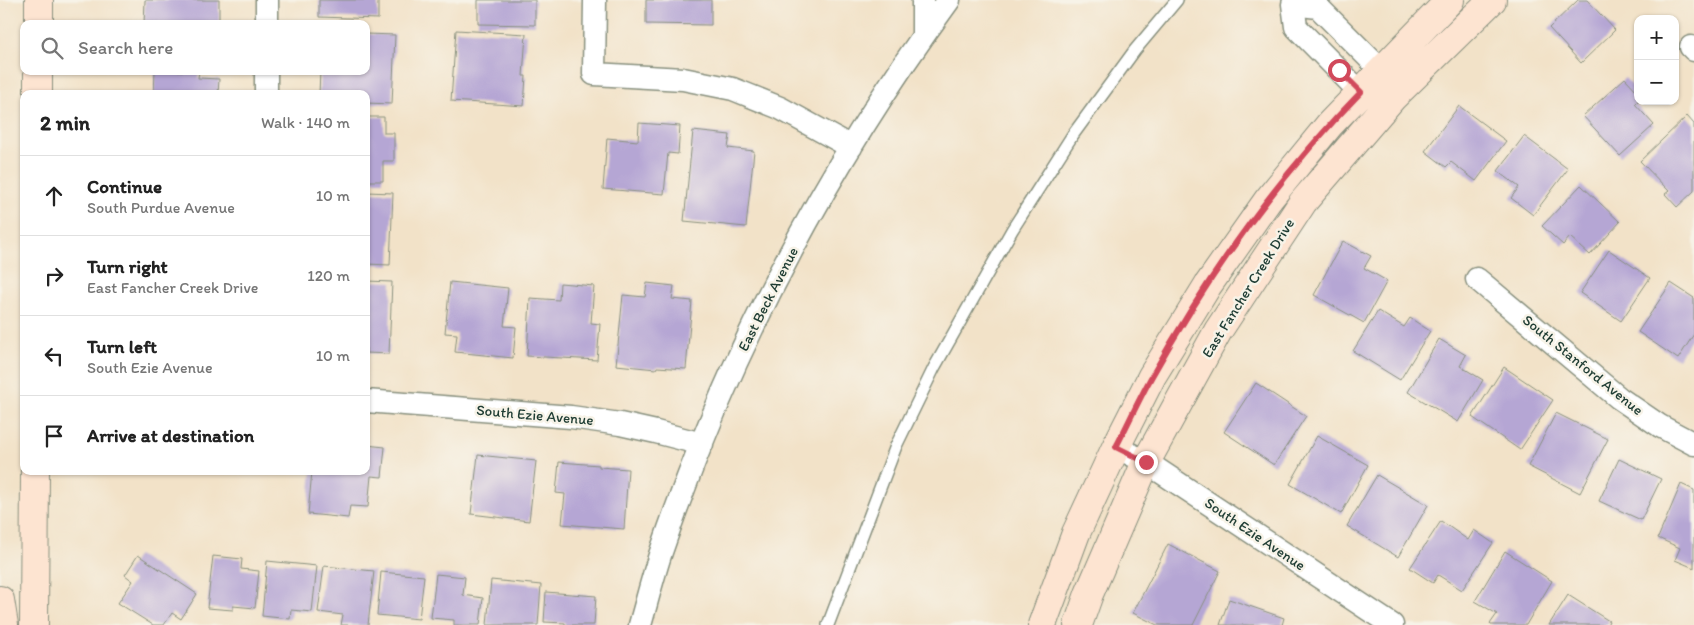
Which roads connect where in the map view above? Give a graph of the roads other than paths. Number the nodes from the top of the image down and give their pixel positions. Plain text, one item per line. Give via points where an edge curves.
1 (39, 0) edge
2 (267, 0) edge
3 (595, 0) edge
4 (923, 0) edge
5 (949, 0) edge
6 (1177, 0) edge
7 (1450, 0) edge
8 (1492, 0) edge
9 (1291, 2) edge
10 (39, 20) edge
11 (267, 20) edge
12 (923, 36) junction
13 (1382, 71) junction
14 (38, 75) edge
15 (266, 75) edge
16 (38, 90) edge
17 (266, 90) edge
18 (1361, 92) junction
19 (851, 147) junction
20 (1477, 279) dead end
21 (370, 401) edge
22 (702, 444) junction
23 (1694, 444) edge
24 (1116, 447) junction
25 (1146, 462) junction
26 (35, 475) edge
27 (0, 600) edge
28 (4, 625) edge
29 (34, 625) edge
30 (640, 625) edge
31 (828, 625) edge
32 (1042, 625) edge
33 (1078, 625) edge
34 (1392, 625) edge

1 - 10 street
2 - 11 street
3 - 19 street via 594,74 683,79 733,89 780,108
4 - 12 street
5 - 12 street, East Beck Avenue
6 - 31 lane via 1072,136 1012,230 934,368 896,446
7 - 13 street, East Fancher Creek Drive
8 - 25 street, East Fancher Creek Drive via 1393,97 1303,202 1218,331
9 - 13 street via 1318,7
9 - 18 street via 1296,27
12 - 19 street, East Beck Avenue
13 - 18 street, East Fancher Creek Drive
14 - 16 street
15 - 17 street
18 - 24 street, East Fancher Creek Drive via 1330,124 1268,200 1208,285 1152,376
19 - 22 street, East Beck Avenue via 749,335
20 - 23 street, South Stanford Avenue via 1618,398
21 - 22 street, South Ezie Avenue via 571,417 629,426
22 - 30 street, East Beck Avenue via 661,553
24 - 25 street, South Ezie Avenue
24 - 32 street, East Fancher Creek Drive via 1076,534
25 - 33 street, East Fancher Creek Drive
25 - 34 street, South Ezie Avenue
26 - 29 street
27 - 28 street

